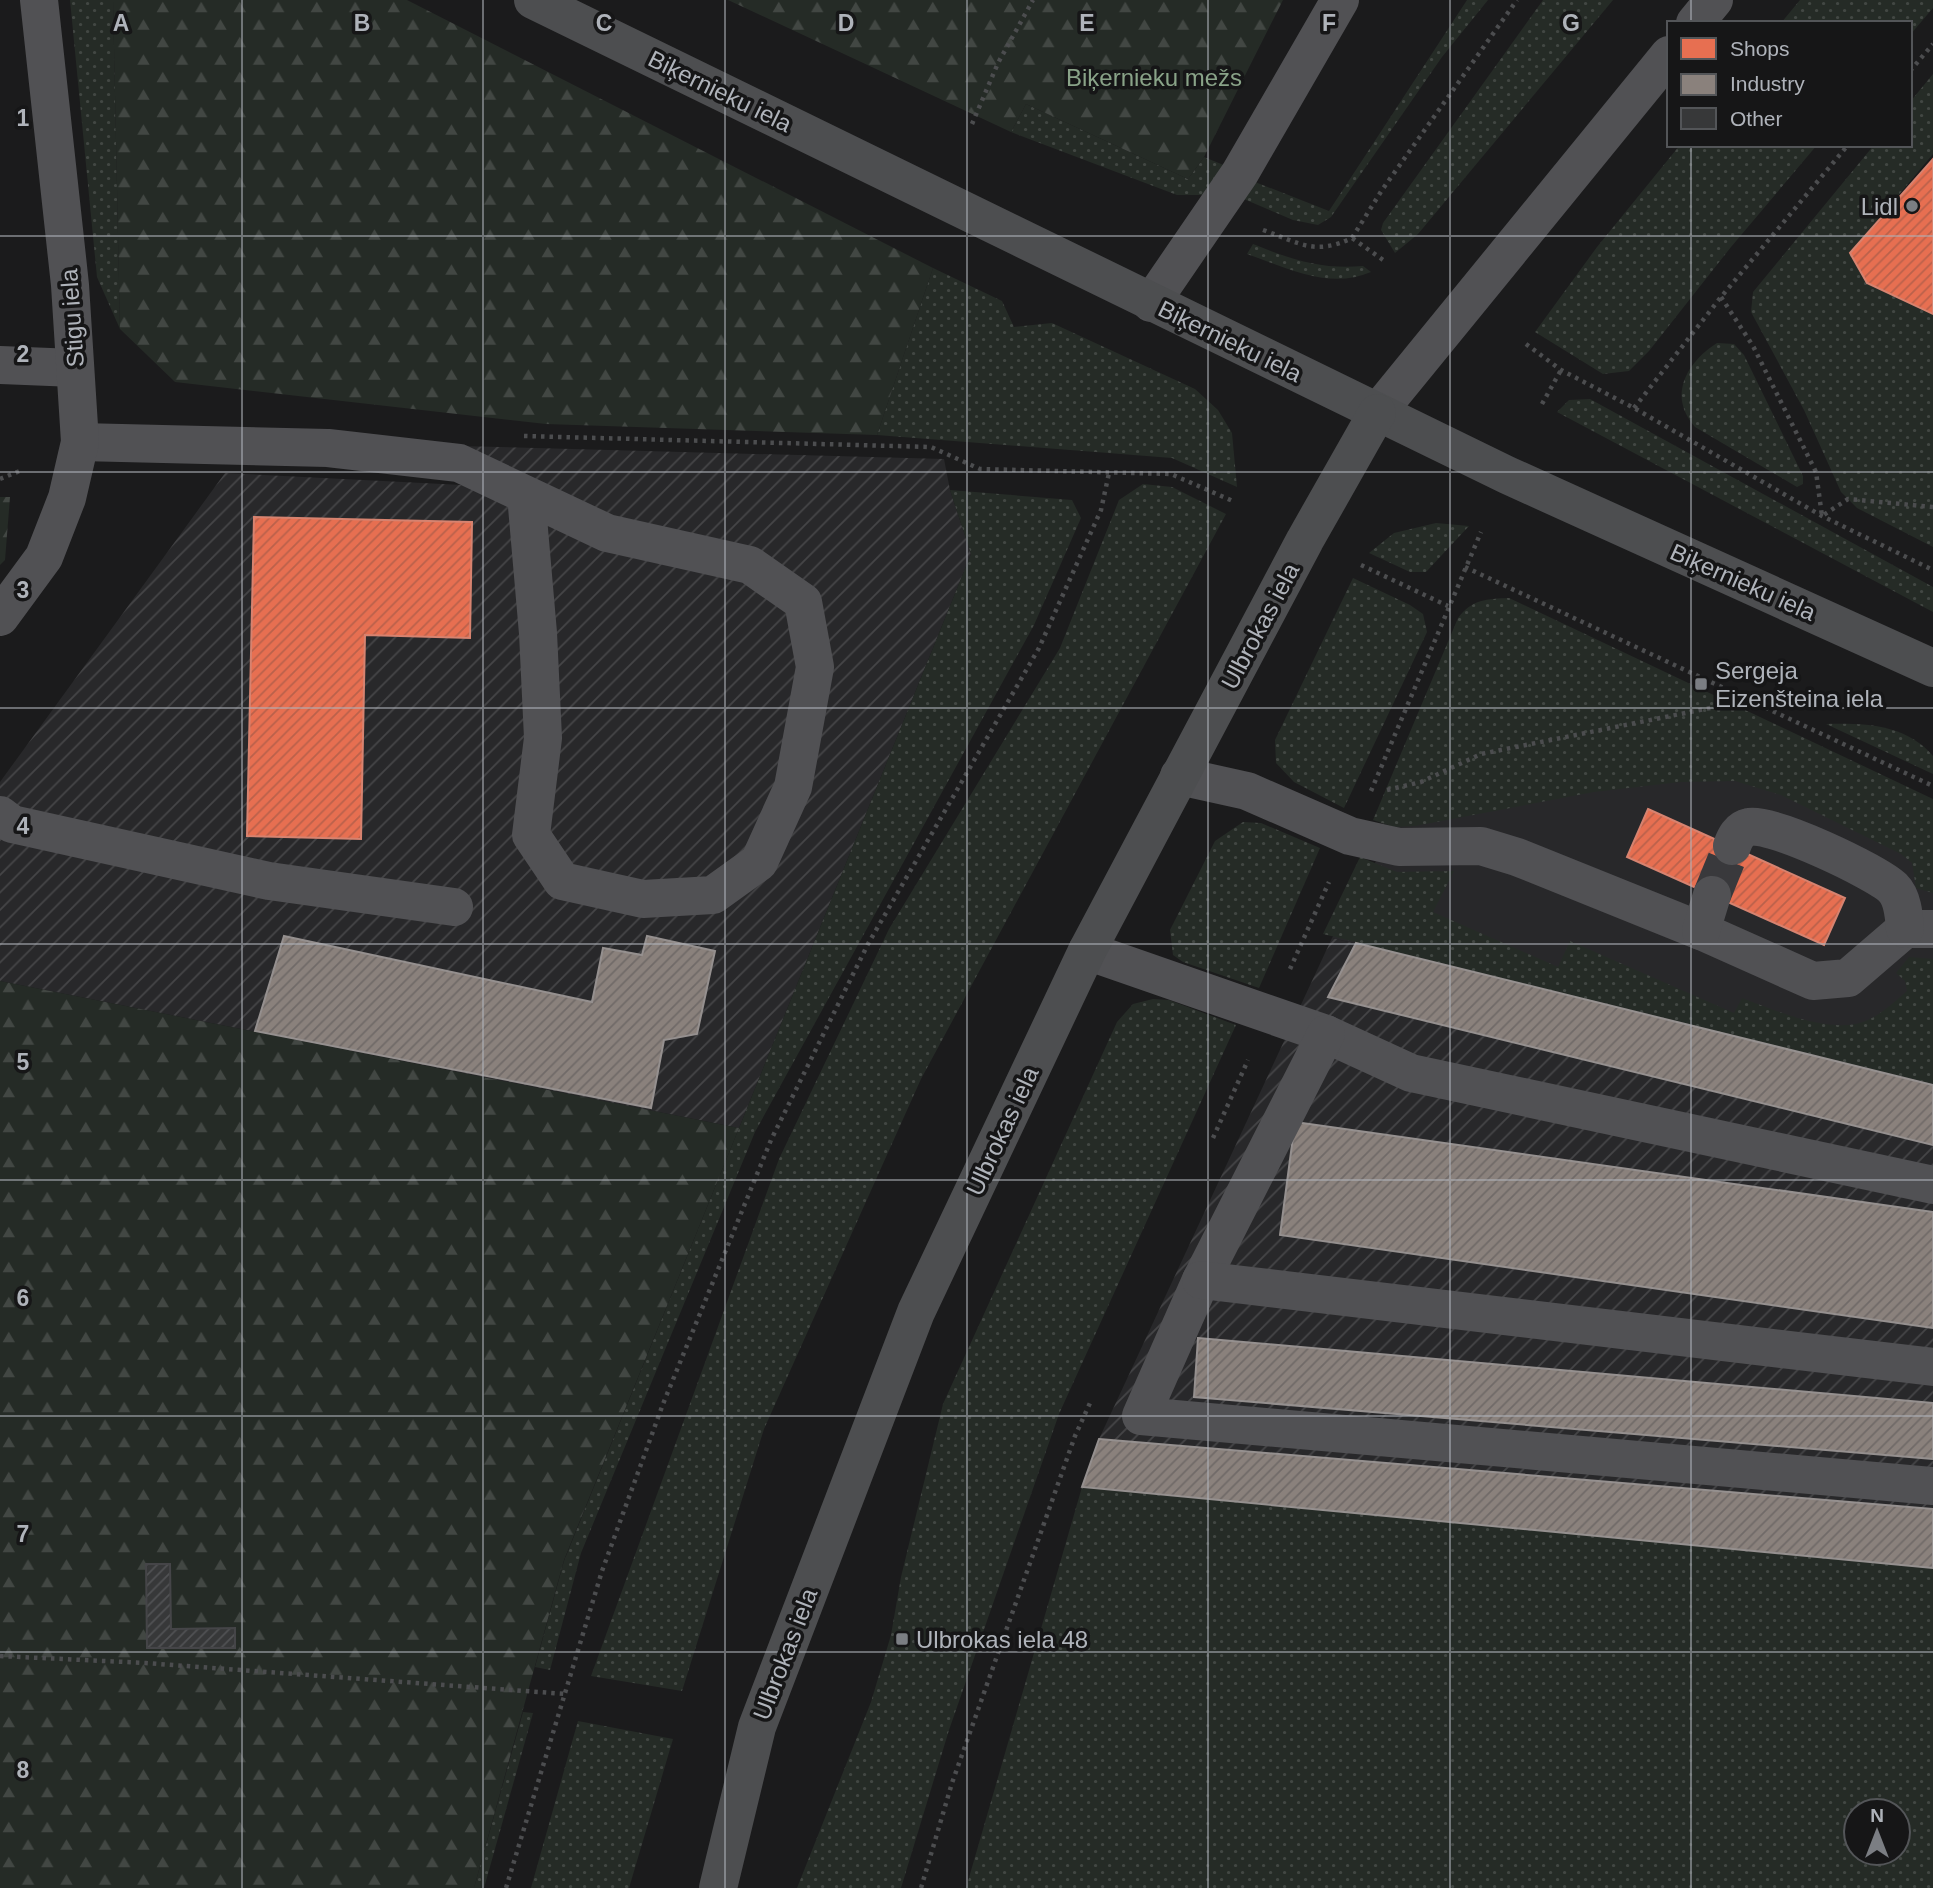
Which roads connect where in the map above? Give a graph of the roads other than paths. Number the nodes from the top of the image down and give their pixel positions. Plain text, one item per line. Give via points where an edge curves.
1 (39, 0) edge
2 (533, 0) edge
3 (1340, 0) edge
4 (1714, 0) edge
5 (1697, 21) edge
6 (1667, 57) edge
7 (1151, 303) junction
8 (0, 365) edge
9 (75, 368) junction
10 (1377, 413) junction
11 (80, 442) junction
12 (526, 495) junction
13 (0, 617) edge
14 (1933, 668) edge
15 (1180, 776) junction
16 (0, 815) edge
17 (1732, 846) tunnel mouth
18 (1712, 895) tunnel mouth
19 (454, 907) dead end
20 (1919, 929) edge
21 (1701, 931) junction
22 (1087, 951) junction
23 (1326, 1034) junction
24 (1933, 1185) edge
25 (1201, 1280) junction
26 (1933, 1367) edge
27 (1933, 1486) edge
28 (718, 1888) edge

1 - 9 street, Stigu iela
2 - 7 main road, Biķernieku iela
3 - 7 street via 1240,173
4 - 5 street
6 - 10 street
7 - 10 main road, Biķernieku iela
8 - 9 street
9 - 11 street, Stigu iela
10 - 14 main road, Biķernieku iela
10 - 15 main road, Ulbrokas iela
11 - 12 street via 367,452 459,463
11 - 13 street, Stigu iela via 67,498 44,557
12 - 12 street via 607,533 750,565 803,602 815,667 793,787 760,862 713,895 643,899 562,881 530,835 543,738
15 - 21 street via 1247,791 1350,836 1399,847 1441,844 1493,850
15 - 22 main road, Ulbrokas iela
16 - 19 street via 12,824 269,881
17 - 20 street via 1746,827 1769,827 1880,877 1895,890
18 - 21 street
20 - 21 street via 1848,978 1813,981
22 - 23 street
22 - 28 main road, Ulbrokas iela via 916,1312 757,1727
23 - 24 street via 1411,1073
23 - 25 street
25 - 26 street
25 - 27 street via 1141,1416

